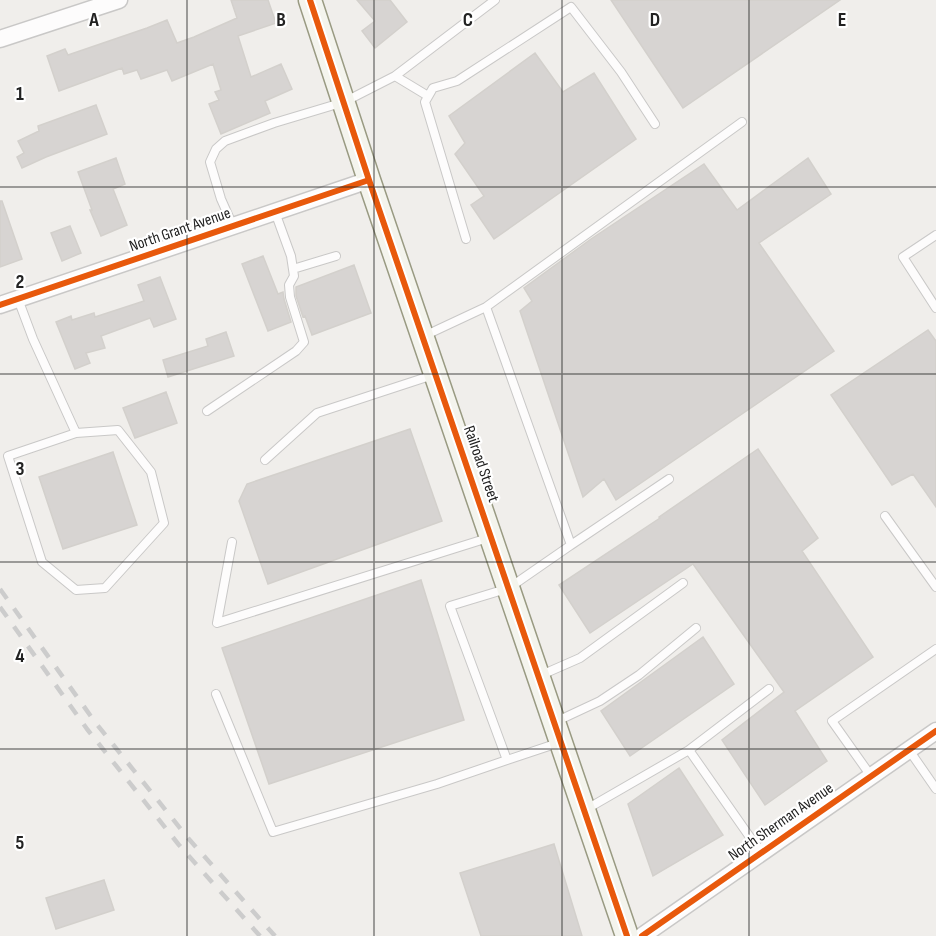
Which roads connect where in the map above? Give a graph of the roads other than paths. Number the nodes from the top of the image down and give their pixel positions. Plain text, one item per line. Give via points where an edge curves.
1 (118, 0) edge
2 (310, 0) edge
3 (495, 0) edge
4 (0, 39) edge
5 (395, 76) junction
6 (428, 96) junction
7 (344, 102) junction
8 (742, 122) dead end
9 (655, 124) dead end
10 (369, 180) junction
11 (275, 212) junction
12 (233, 226) junction
13 (936, 235) edge
14 (466, 239) dead end
15 (336, 256) dead end
16 (293, 269) junction
17 (18, 299) junction
18 (0, 305) edge
19 (486, 307) junction
20 (936, 308) edge
21 (423, 336) junction
22 (436, 374) junction
23 (207, 411) dead end
24 (76, 433) junction
25 (265, 460) dead end
26 (669, 479) dead end
27 (885, 516) dead end
28 (491, 537) junction
29 (232, 542) dead end
30 (571, 545) junction
31 (683, 583) dead end
32 (936, 587) edge
33 (509, 588) junction
34 (696, 628) dead end
35 (936, 649) edge
36 (538, 676) junction
37 (769, 689) dead end
38 (216, 694) dead end
39 (936, 731) edge
40 (558, 732) junction
41 (689, 750) junction
42 (909, 750) junction
43 (507, 760) junction
44 (871, 776) junction
45 (936, 789) edge
46 (584, 810) junction
47 (761, 852) junction
48 (627, 936) edge
49 (642, 936) edge

1 - 4 street
2 - 7 main road, Railroad Street
3 - 5 lane
5 - 6 lane
5 - 7 lane
6 - 9 lane via 433,88 457,81 571,7
6 - 14 lane via 424,102
7 - 10 main road, Railroad Street
7 - 12 lane via 274,123 225,141 216,149 210,162
8 - 19 lane
10 - 11 street, North Grant Avenue
10 - 21 main road, Railroad Street
11 - 12 street, North Grant Avenue
11 - 16 lane
12 - 17 street, North Grant Avenue
13 - 20 lane via 903,257
15 - 16 lane
16 - 23 lane via 290,297 304,342
17 - 18 street, North Grant Avenue
17 - 24 lane
19 - 21 lane
19 - 30 lane
21 - 22 main road, Railroad Street
22 - 25 lane via 317,413
22 - 28 main road, Railroad Street
24 - 24 lane via 118,430 151,472 164,523 105,588 76,590 42,562 8,456
26 - 30 lane
27 - 32 lane
28 - 29 lane via 217,623
28 - 33 main road, Railroad Street
30 - 33 lane
31 - 36 lane via 580,658
33 - 36 main road, Railroad Street
33 - 43 lane via 450,606
34 - 40 lane via 639,675
35 - 44 lane via 832,721
36 - 40 main road, Railroad Street
37 - 41 lane
38 - 43 lane via 273,832
39 - 42 street, North Sherman Avenue
40 - 43 lane
40 - 46 main road, Railroad Street
41 - 46 lane
41 - 47 lane
42 - 44 street, North Sherman Avenue
42 - 45 lane
44 - 47 street, North Sherman Avenue
46 - 48 main road, Railroad Street
47 - 49 street, North Sherman Avenue

